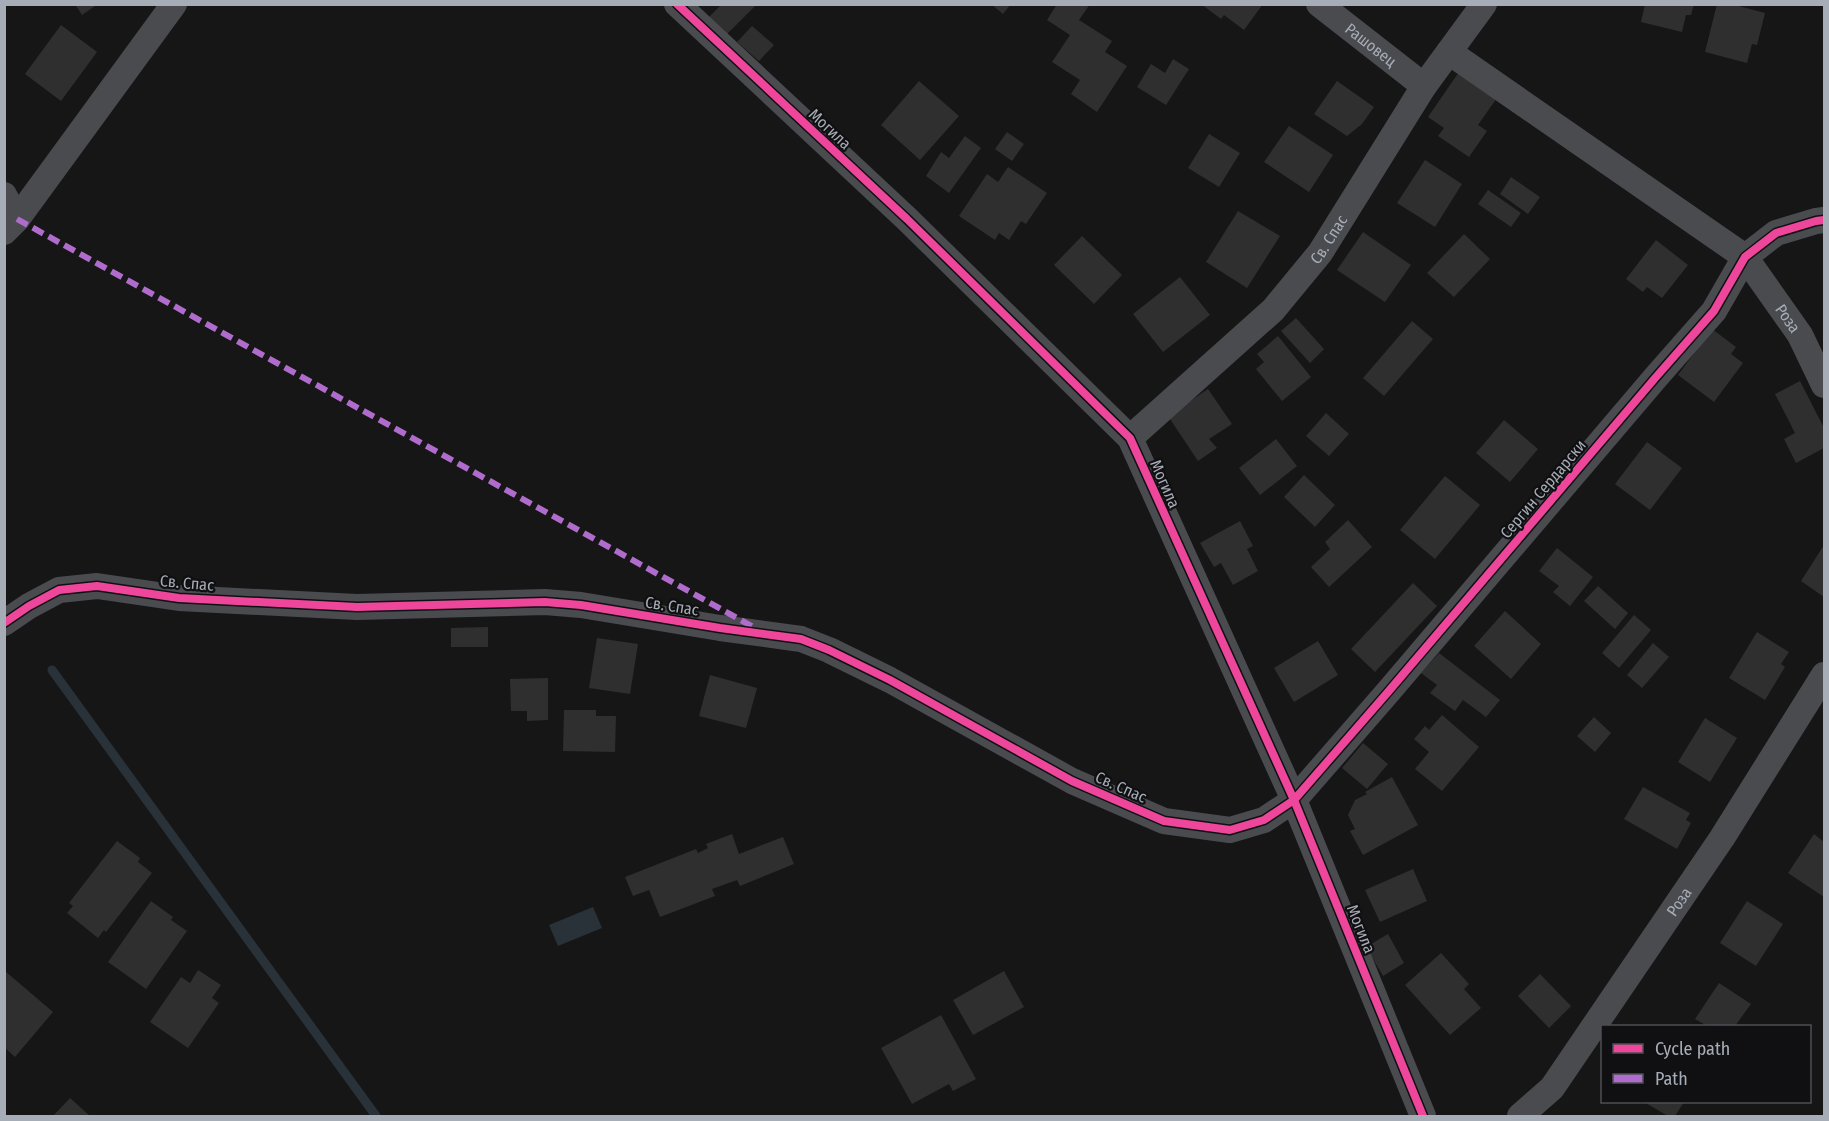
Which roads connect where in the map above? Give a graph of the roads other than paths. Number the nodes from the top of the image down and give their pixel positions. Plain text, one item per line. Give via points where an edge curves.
1 (174, 4) edge
2 (677, 4) edge
3 (1319, 4) edge
4 (1484, 4) edge
5 (1449, 52) junction
6 (1424, 86) junction
7 (4, 195) edge
8 (1824, 220) edge
9 (11, 225) edge
10 (1745, 257) junction
11 (1824, 385) edge
12 (1130, 438) junction
13 (4, 623) edge
14 (1824, 675) edge
15 (1294, 800) junction
16 (1423, 1116) edge
17 (1520, 1116) edge

1 - 9 street
2 - 12 street, Могила via 907,219
3 - 6 street, Рашовец
4 - 5 street, Св. Спас
5 - 6 street, Св. Спас
5 - 10 street
6 - 12 street, Св. Спас via 1332,236 1274,310
7 - 9 street
8 - 10 street, Сергин Сердарски via 1776,233
10 - 11 street, Роза via 1800,335
10 - 15 street, Сергин Сердарски via 1714,311
12 - 15 street, Могила
13 - 15 street, Св. Спас via 59,590 97,586 179,598 357,607 544,602 581,605 801,639 890,680 1072,781 1164,821 1230,830 1264,820
14 - 17 street, Роза via 1722,838 1552,1088
15 - 16 street, Могила

